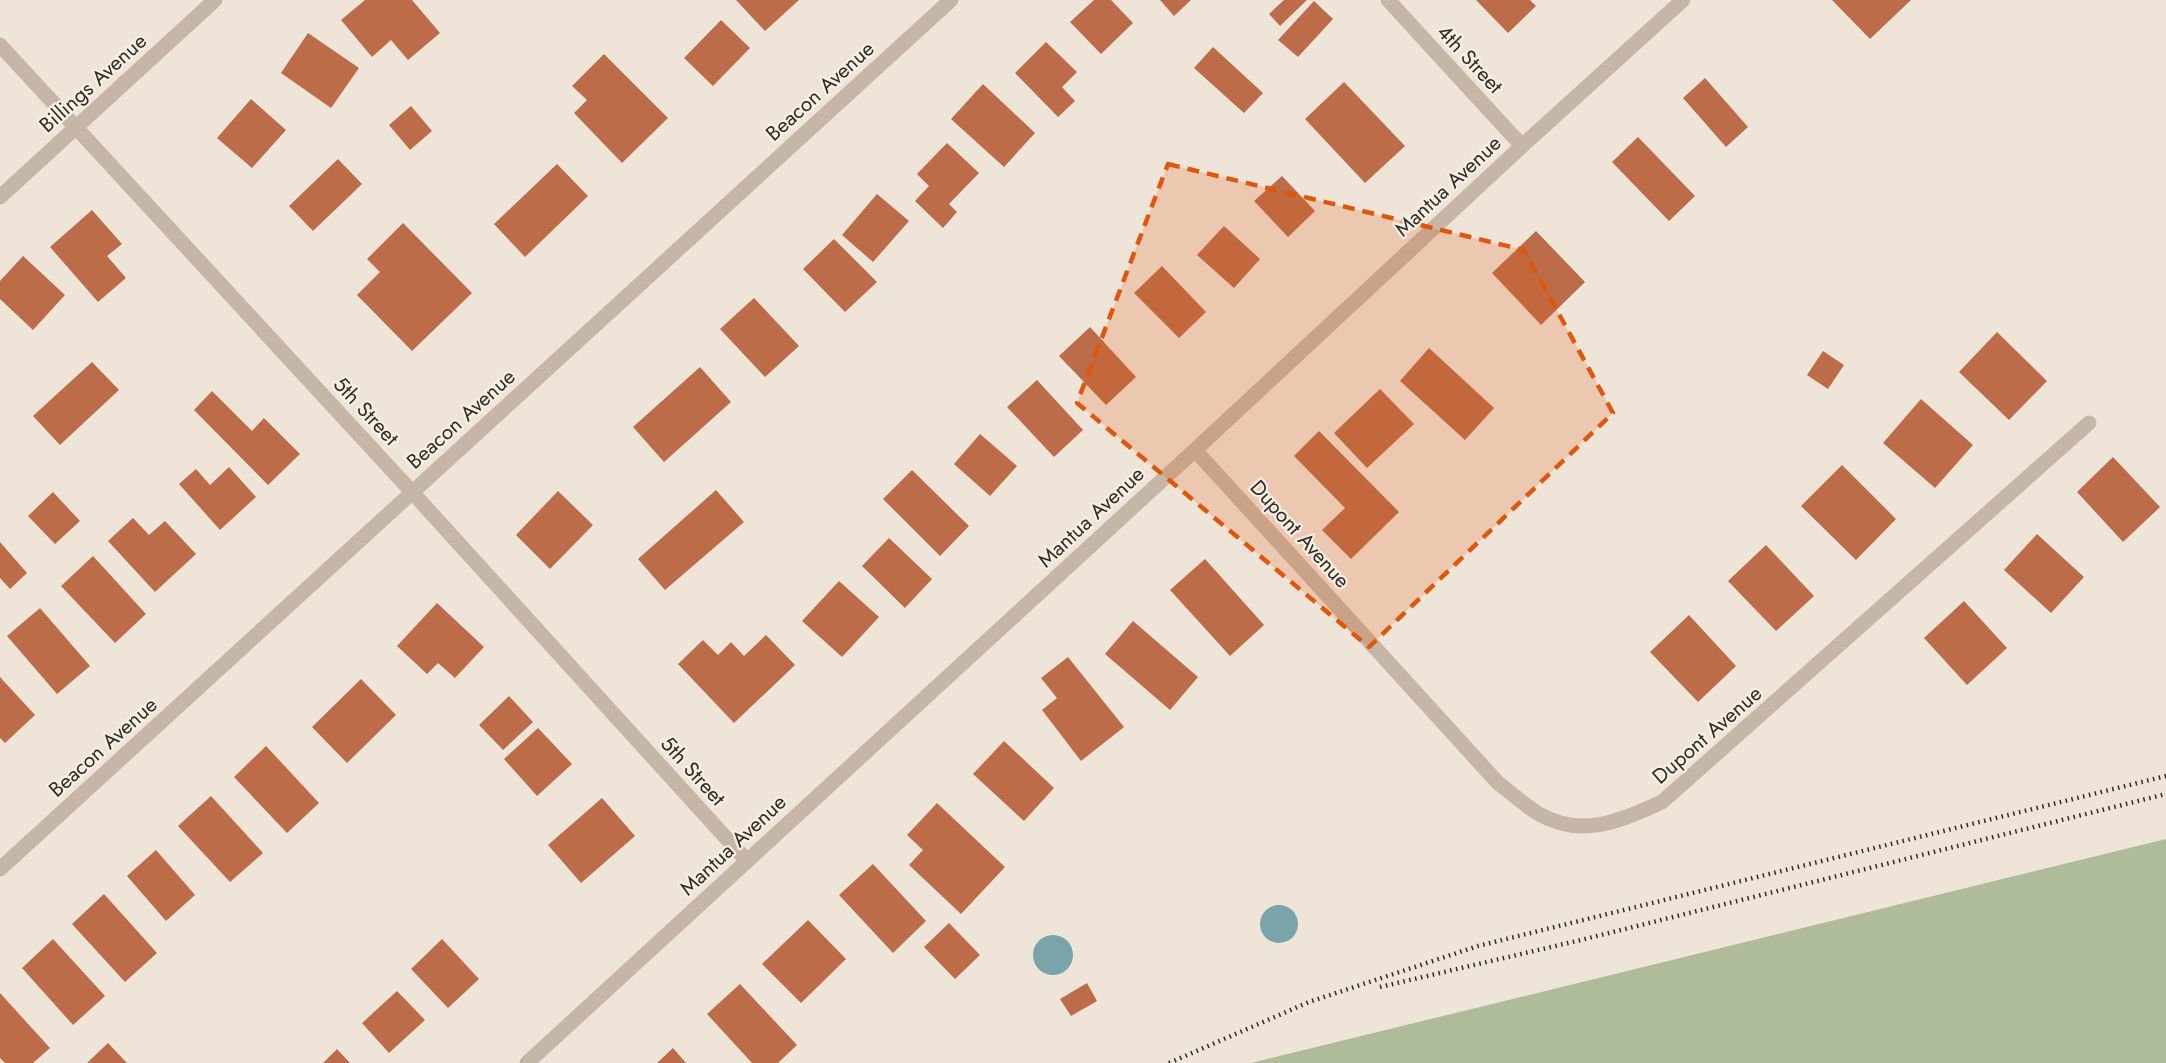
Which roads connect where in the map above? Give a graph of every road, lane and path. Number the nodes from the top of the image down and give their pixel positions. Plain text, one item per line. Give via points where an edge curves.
1 (215, 0) edge
2 (951, 0) edge
3 (1388, 0) edge
4 (1683, 0) edge
5 (0, 45) edge
6 (75, 128) junction
7 (1522, 146) junction
8 (0, 197) edge
9 (2089, 423) dead end
10 (1195, 450) junction
11 (412, 492) junction
12 (747, 861) junction
13 (0, 869) edge
14 (527, 1063) edge

1 - 6 street, Billings Avenue
2 - 11 street, Beacon Avenue
3 - 7 street, 4th Street
4 - 7 street, Mantua Avenue
5 - 6 street, 5th Street
6 - 8 street, Billings Avenue
6 - 11 street, 5th Street
7 - 10 street, Mantua Avenue
9 - 10 street, Dupont Avenue via 1662,802 1621,820 1578,827 1540,814 1498,783
10 - 12 street, Mantua Avenue
11 - 12 street, 5th Street
11 - 13 street, Beacon Avenue
12 - 14 street, Mantua Avenue

